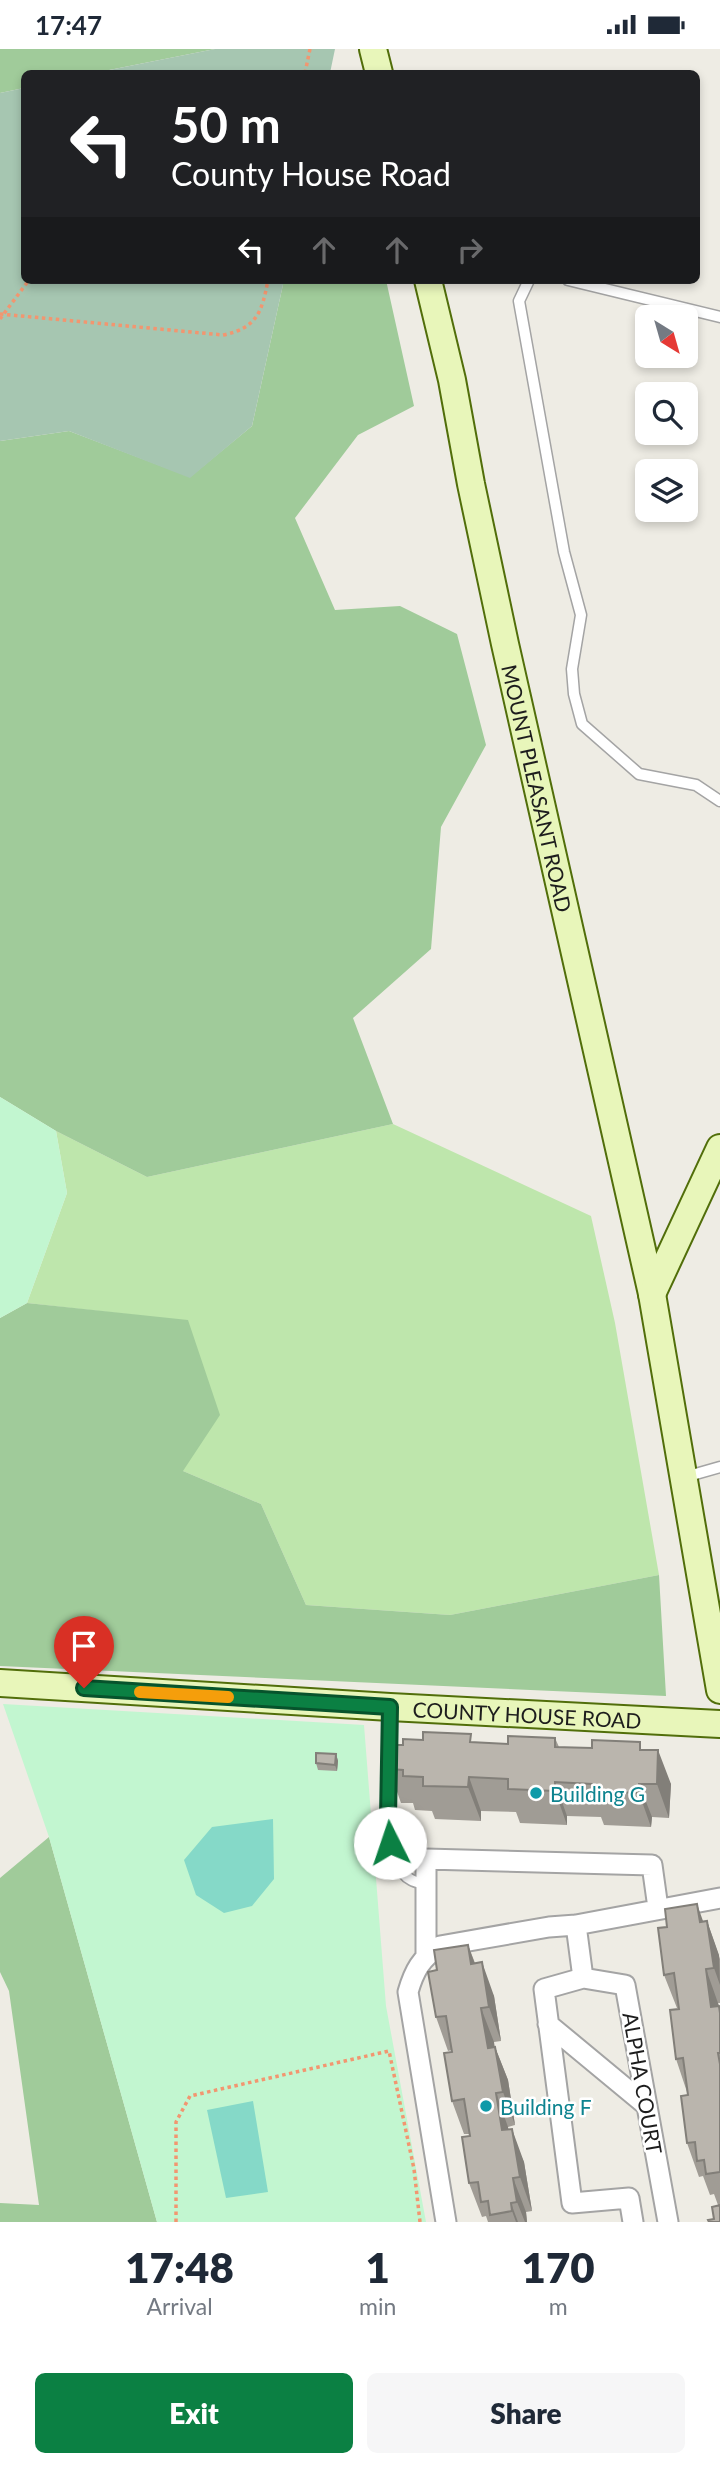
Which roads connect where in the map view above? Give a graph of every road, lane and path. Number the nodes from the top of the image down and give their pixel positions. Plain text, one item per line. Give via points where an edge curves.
1 (310, 49) edge
2 (373, 49) edge
3 (306, 70) edge
4 (378, 70) edge
5 (26, 284) edge
6 (267, 284) edge
7 (429, 284) edge
8 (527, 284) edge
9 (584, 284) edge
10 (1, 316) edge
11 (720, 317) edge
12 (720, 801) edge
13 (720, 1148) edge
14 (652, 1294) junction
15 (720, 1467) edge
16 (684, 1478) junction
17 (714, 1613) edge
18 (0, 1683) edge
19 (720, 1690) edge
20 (390, 1707) junction
21 (720, 1724) edge
22 (426, 1885) junction
23 (720, 1898) edge
24 (658, 1908) junction
25 (576, 1925) junction
26 (426, 1955) junction
27 (583, 1978) junction
28 (548, 2024) junction
29 (647, 2106) junction
30 (176, 2222) edge
31 (421, 2222) edge
32 (446, 2222) edge
33 (633, 2222) edge
34 (668, 2222) edge

1 - 3 path
2 - 4 main road
5 - 10 path
6 - 10 path via 258,316 245,328 223,335
7 - 14 main road, MOUNT PLEASANT ROAD
8 - 12 lane via 519,301 564,552 581,615 572,669 582,724 639,774 696,785
9 - 11 lane
13 - 14 main road
14 - 16 main road, MOUNT PLEASANT ROAD
15 - 16 lane
16 - 17 main road, MOUNT PLEASANT ROAD
17 - 19 main road, MOUNT PLEASANT ROAD
18 - 20 main road, COUNTY HOUSE ROAD
20 - 21 main road, COUNTY HOUSE ROAD
20 - 22 lane via 390,1843 402,1872
22 - 24 street via 426,1859 652,1865
22 - 26 street
23 - 24 street
24 - 25 street
25 - 26 street via 440,1946
25 - 27 street
26 - 32 street via 408,1992
27 - 28 street via 544,1989
27 - 29 street, ALPHA COURT via 625,1985
28 - 29 street
28 - 33 street via 572,2203 629,2198
29 - 34 street, ALPHA COURT
30 - 31 path via 176,2122 190,2096 389,2051

